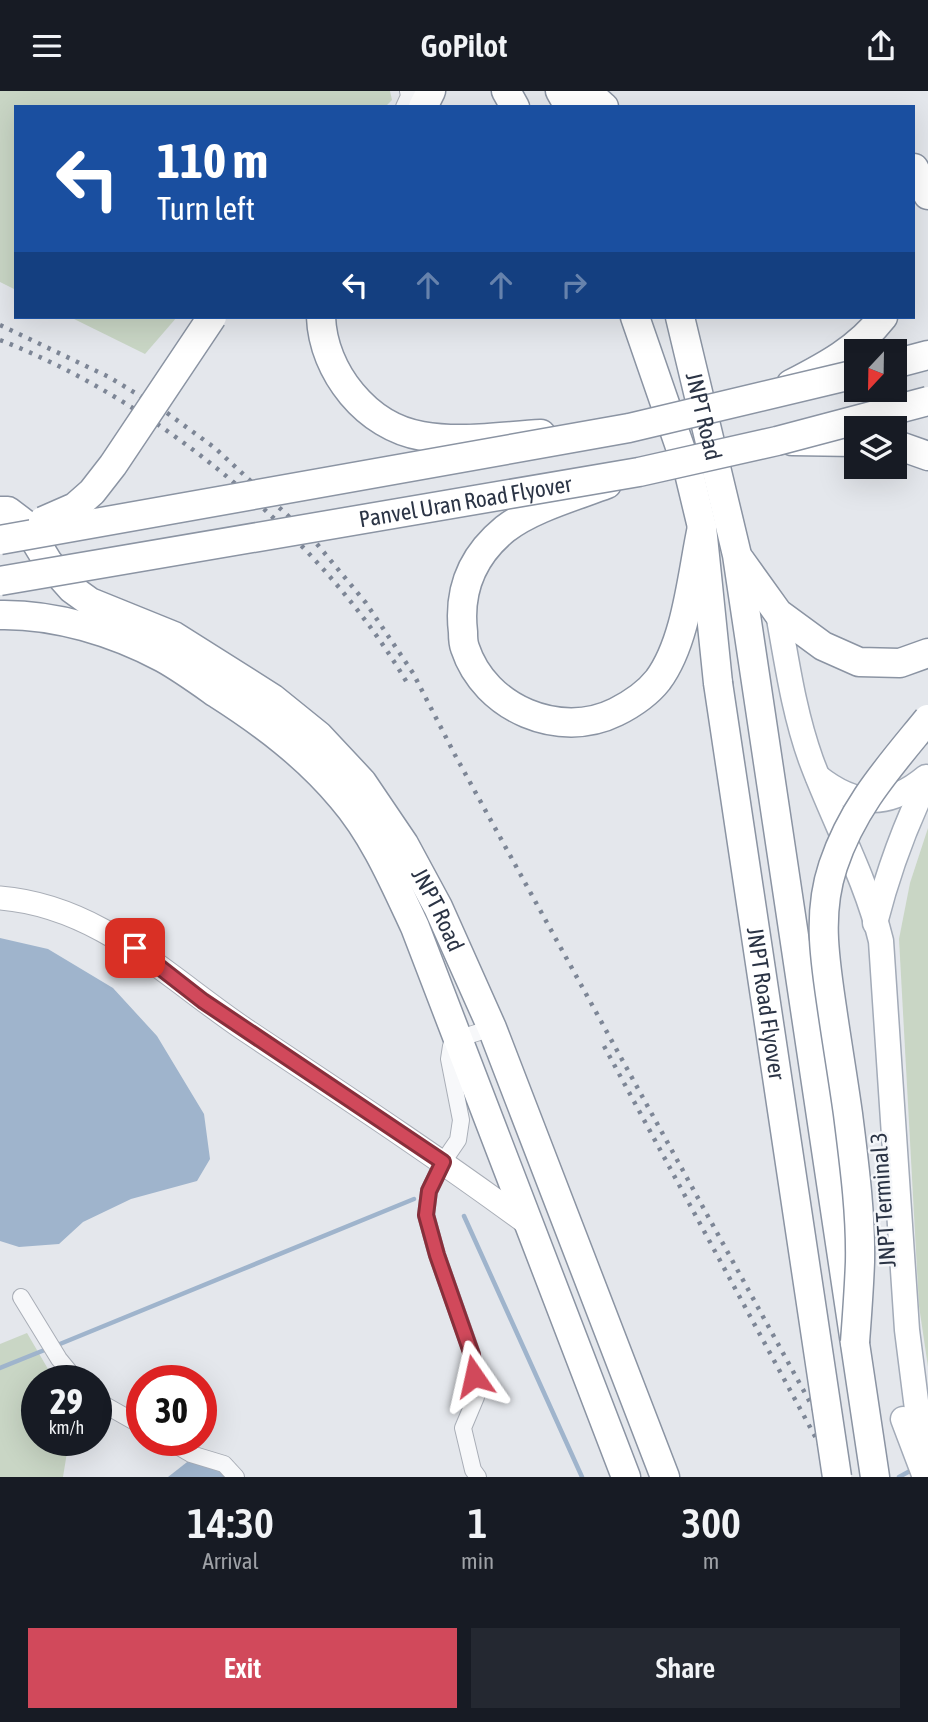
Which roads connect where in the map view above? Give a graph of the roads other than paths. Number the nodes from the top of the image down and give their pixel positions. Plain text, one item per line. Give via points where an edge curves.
1 (586, 91) edge
2 (602, 105) edge
3 (915, 170) edge
4 (928, 195) edge
5 (211, 319) edge
6 (321, 319) edge
7 (636, 319) edge
8 (681, 319) edge
9 (881, 319) edge
10 (928, 346) edge
11 (928, 355) edge
12 (907, 356) edge
13 (907, 360) edge
14 (844, 377) edge
15 (767, 397) junction
16 (928, 401) edge
17 (928, 409) edge
18 (891, 412) junction
19 (629, 428) junction
20 (777, 441) junction
21 (844, 442) edge
22 (907, 449) edge
23 (928, 456) edge
24 (639, 472) junction
25 (0, 510) edge
26 (702, 527) junction
27 (0, 537) edge
28 (737, 555) junction
29 (0, 582) edge
30 (85, 613) junction
31 (778, 614) junction
32 (0, 615) edge
33 (928, 653) edge
34 (928, 719) edge
35 (818, 777) junction
36 (928, 777) edge
37 (0, 898) edge
38 (876, 919) junction
39 (492, 1028) junction
40 (457, 1039) junction
41 (443, 1162) junction
42 (528, 1224) junction
43 (21, 1297) dead end
44 (855, 1342) junction
45 (65, 1365) edge
46 (928, 1440) edge
47 (198, 1456) edge
48 (236, 1477) edge
49 (478, 1477) edge
50 (626, 1477) edge
51 (665, 1477) edge
52 (837, 1477) edge
53 (875, 1477) edge
54 (925, 1477) edge

1 - 2 highway
3 - 4 highway
5 - 27 highway, bridge via 92,492 75,507
6 - 19 highway, bridge via 327,351 340,380 361,404 420,436
7 - 26 highway, JNPT Road via 690,473
8 - 28 highway, JNPT Road
9 - 15 highway, bridge via 840,359
10 - 12 main road
11 - 13 highway
14 - 15 highway, Panvel Uran Road Flyover, bridge
15 - 19 highway, Panvel Uran Road Flyover, bridge
16 - 18 highway, Panvel Uran Road Flyover, bridge
17 - 18 main road, bridge
18 - 20 highway, Panvel Uran Road Flyover, bridge
19 - 27 highway, Panvel Uran Road Flyover, bridge
20 - 21 highway, bridge
20 - 24 highway, Panvel Uran Road Flyover, bridge
22 - 23 highway
24 - 26 highway, bridge via 540,510 507,528 482,552 467,580 460,610 464,647 481,678 510,706 542,721 572,724 601,720 635,703 658,680 672,653
24 - 29 highway, Panvel Uran Road Flyover, bridge
25 - 30 highway, JNPT Road via 18,516 25,524
26 - 52 highway, JNPT Road Flyover, bridge via 718,683
28 - 31 highway
28 - 44 highway, JNPT Road Flyover, bridge
30 - 32 highway, JNPT Road via 44,618
30 - 39 highway, JNPT Road via 174,636 272,698 319,736 362,782 404,844
30 - 40 highway, JNPT Road via 254,717 301,754 343,799 384,861 415,926
31 - 33 highway via 823,646 859,662 900,663
31 - 35 main road, JNPT Terminal 3 via 798,717
34 - 44 highway, bridge via 859,807 832,867 825,898 824,957 857,1196 860,1261
35 - 36 main road via 850,797 872,800 892,799
35 - 38 main road, JNPT Terminal 3
36 - 38 main road via 902,835
37 - 41 street via 58,910 126,942 203,1001
38 - 46 main road, JNPT Terminal 3 via 885,971 910,1357 917,1409
38 - 54 main road, JNPT Terminal 3 via 869,973 891,1332 901,1413
39 - 40 street
39 - 51 highway, JNPT Road
40 - 41 street via 449,1059 461,1120 457,1140
40 - 42 highway, JNPT Road
41 - 42 street
41 - 49 street via 429,1191 426,1215 472,1355 476,1397 463,1428
42 - 50 highway, JNPT Road
43 - 45 street
44 - 53 highway, JNPT Road Flyover
47 - 48 street via 224,1464

